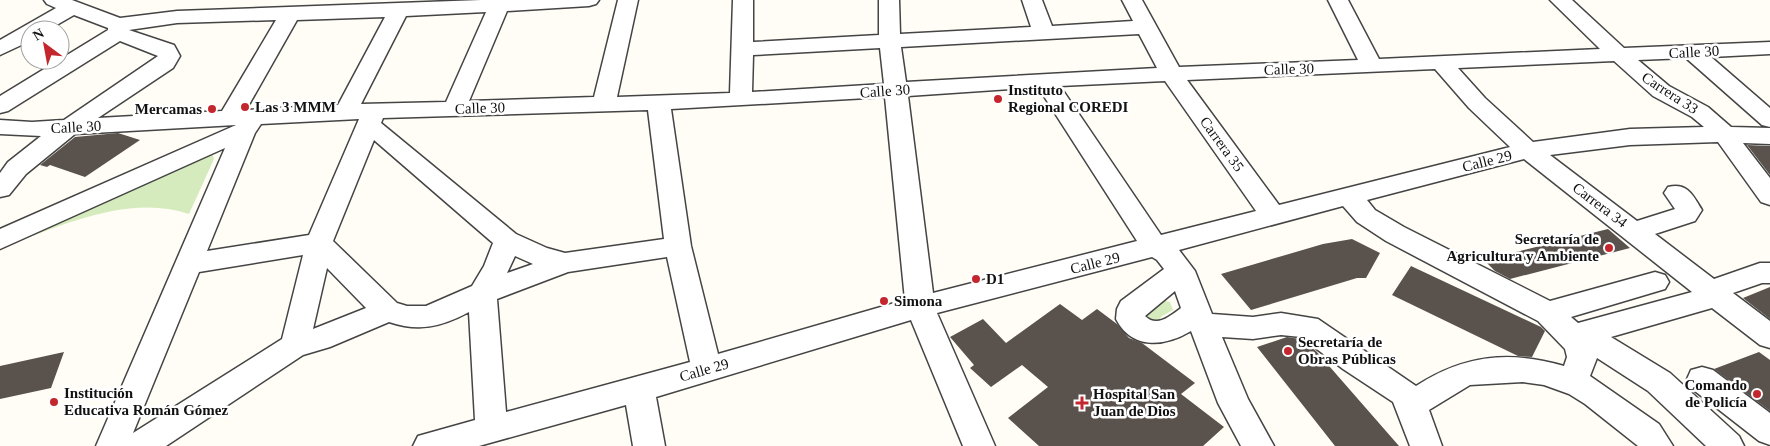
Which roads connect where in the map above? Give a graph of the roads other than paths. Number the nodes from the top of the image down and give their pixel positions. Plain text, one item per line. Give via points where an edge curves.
1 (588, 0) edge
2 (628, 0) edge
3 (743, 0) edge
4 (889, 0) edge
5 (1032, 0) edge
6 (1132, 0) edge
7 (1338, 0) edge
8 (1560, 0) edge
9 (524, 2) edge
10 (62, 4) edge
11 (345, 6) edge
12 (499, 6) junction
13 (411, 7) edge
14 (290, 14) junction
15 (195, 16) junction
16 (44, 20) edge
17 (1146, 27) junction
18 (118, 29) junction
19 (1044, 33) junction
20 (20, 37) edge
21 (890, 41) junction
22 (159, 48) junction
23 (1770, 48) edge
24 (0, 49) edge
25 (742, 49) junction
26 (1692, 52) junction
27 (1620, 55) junction
28 (1440, 62) junction
29 (1372, 66) junction
30 (1171, 74) junction
31 (1045, 80) junction
32 (897, 90) junction
33 (741, 100) junction
34 (659, 103) junction
35 (604, 105) junction
36 (0, 106) edge
37 (454, 109) junction
38 (346, 112) junction
39 (372, 119) junction
40 (1770, 120) edge
41 (242, 123) junction
42 (0, 127) edge
43 (68, 127) junction
44 (1724, 135) junction
45 (1770, 136) edge
46 (1528, 150) junction
47 (0, 189) edge
48 (1677, 193) dead end
49 (1348, 195) junction
50 (1770, 196) edge
51 (1272, 215) junction
52 (1635, 231) junction
53 (0, 240) edge
54 (507, 241) junction
55 (320, 243) junction
56 (678, 246) junction
57 (1155, 247) junction
58 (565, 263) junction
59 (188, 264) junction
60 (1181, 271) junction
61 (1770, 273) edge
62 (1655, 282) dead end
63 (482, 292) junction
64 (1713, 293) junction
65 (920, 306) junction
66 (387, 311) junction
67 (1548, 313) junction
68 (1199, 318) junction
69 (1578, 335) junction
70 (1770, 337) edge
71 (295, 345) junction
72 (707, 369) junction
73 (1702, 379) dead end
74 (1573, 380) junction
75 (639, 389) junction
76 (1412, 405) junction
77 (491, 430) junction
78 (1770, 431) edge
79 (1249, 443) edge
80 (112, 446) edge
81 (140, 446) edge
82 (429, 446) edge
83 (649, 446) edge
84 (978, 446) edge
85 (1426, 446) edge
86 (1658, 446) edge
87 (1728, 446) edge

1 - 9 street
2 - 35 street
3 - 25 street
4 - 21 street
5 - 19 street
6 - 17 street, Carrera 35
7 - 29 street
8 - 27 street, Carrera 33
9 - 12 street
10 - 16 street
10 - 18 street
11 - 13 street
11 - 14 street
12 - 13 street
12 - 37 street
13 - 38 street
14 - 15 street
14 - 41 street
15 - 18 street
15 - 22 street
17 - 19 street
17 - 30 street, Carrera 35
18 - 22 street
18 - 36 street
19 - 21 street
20 - 24 street
21 - 25 street
21 - 32 street
22 - 43 street via 166,50 169,56 165,63
23 - 26 street, Calle 30
25 - 33 street
26 - 27 street, Calle 30
26 - 40 street
27 - 28 street, Calle 30
27 - 44 street, Carrera 33 via 1661,90 1700,112
28 - 29 street, Calle 30
28 - 46 street, Carrera 34 via 1477,103
29 - 30 street, Calle 30
30 - 31 street, Calle 30
30 - 51 street, Carrera 35
31 - 32 street, Calle 30
31 - 57 street
32 - 33 street, Calle 30
32 - 65 street
33 - 34 street, Calle 30
34 - 35 street, Calle 30
34 - 56 street
35 - 37 street, Calle 30
37 - 39 street, Calle 30
38 - 39 street, Calle 30
38 - 41 street, Calle 30
39 - 54 street via 379,132
39 - 55 street
41 - 43 street, Calle 30
41 - 53 street via 208,145
41 - 59 street
42 - 43 street, Calle 30
43 - 47 street via 15,170
44 - 45 street, Calle 29
44 - 46 street, Calle 29 via 1630,137
44 - 50 street, Carrera 33
46 - 49 street, Calle 29
46 - 52 street, Carrera 34
48 - 52 street via 1689,210 1686,214
49 - 51 street, Calle 29
49 - 67 street via 1366,216 1395,234
51 - 57 street, Calle 29
52 - 64 street, Carrera 34
54 - 58 street via 539,256
54 - 63 street
55 - 59 street
55 - 66 street
55 - 71 street
56 - 58 street
56 - 72 street
57 - 60 street via 1167,253
57 - 65 street, Calle 29
58 - 63 street
59 - 80 street
60 - 68 street
60 - 68 street via 1132,308 1130,319 1136,327 1151,334 1168,331
61 - 64 street
62 - 67 street
63 - 66 street via 426,318 406,317
63 - 77 street
64 - 69 street
64 - 70 street, Carrera 34
65 - 72 street, Calle 29
65 - 84 street
66 - 71 street via 320,339
67 - 69 street
68 - 76 street via 1253,328 1296,324 1308,327 1404,393
68 - 79 street
69 - 74 street via 1582,357
69 - 87 street via 1659,382
71 - 81 street
72 - 75 street, Calle 29
73 - 78 street
74 - 76 street via 1547,371 1520,368 1486,370 1461,375
74 - 86 street via 1648,434
75 - 77 street, Calle 29
75 - 83 street
76 - 85 street
77 - 82 street, Calle 29

